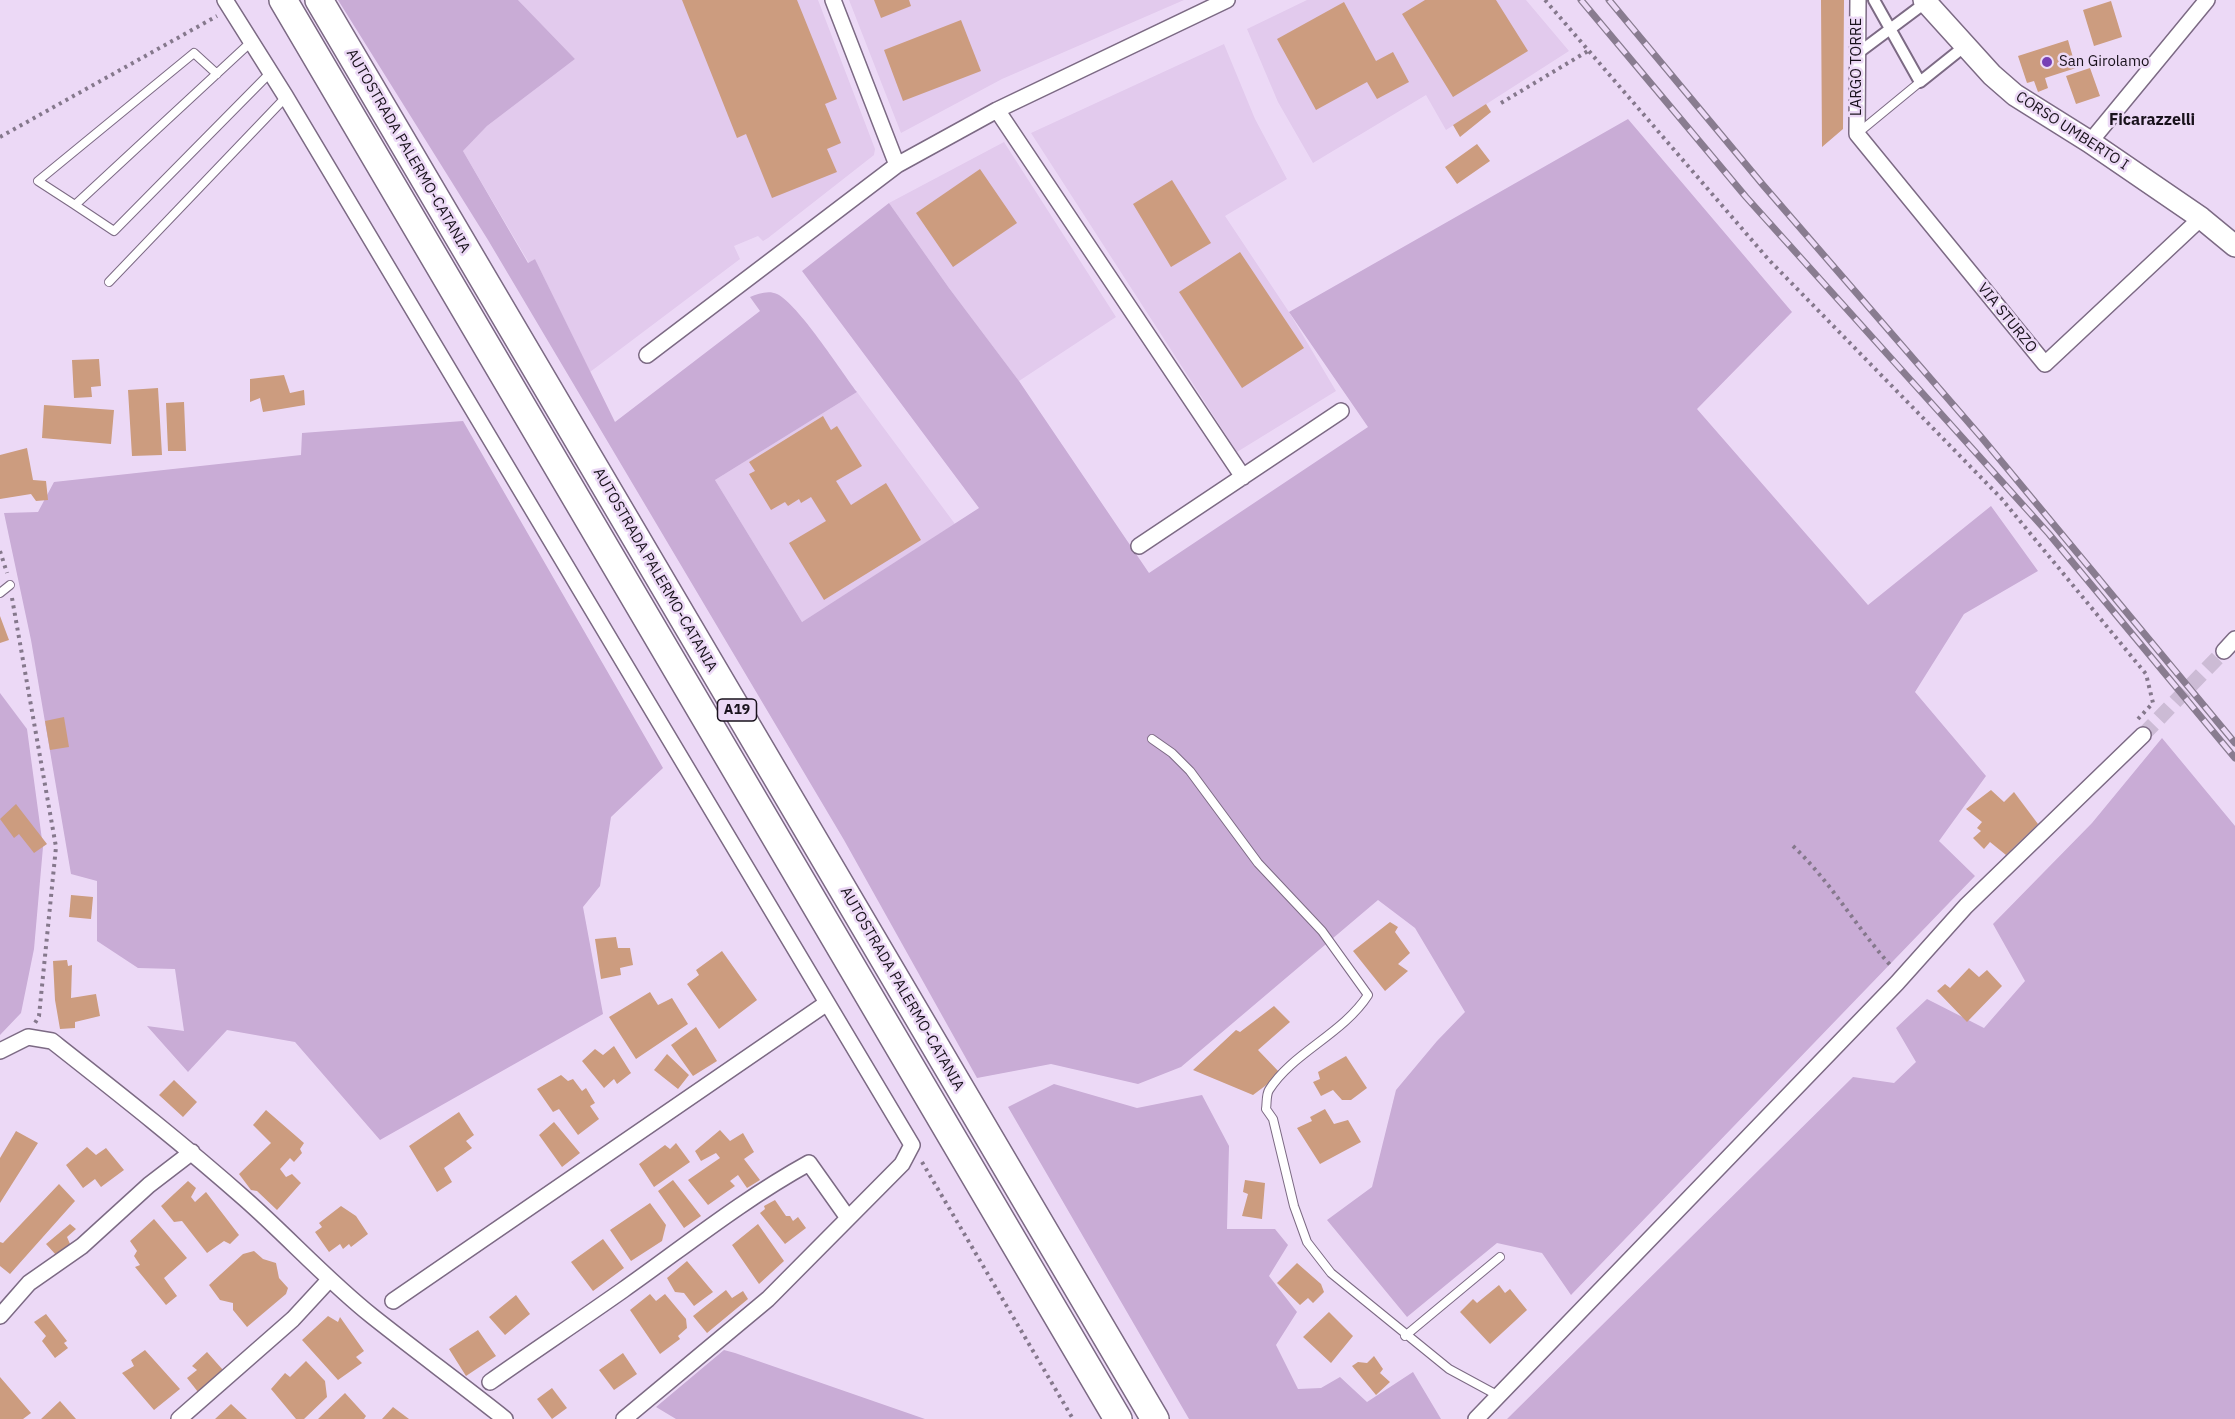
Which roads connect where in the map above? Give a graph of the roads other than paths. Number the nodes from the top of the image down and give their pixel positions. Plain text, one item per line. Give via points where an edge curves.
1 (283, 0) edge
2 (320, 0) edge
3 (833, 0) edge
4 (1226, 0) edge
5 (1858, 0) edge
6 (1874, 0) edge
7 (2207, 0) edge
8 (1924, 1) edge
9 (228, 4) edge
10 (1891, 29) junction
11 (251, 42) junction
12 (1965, 46) junction
13 (1857, 53) junction
14 (271, 72) junction
15 (216, 74) junction
16 (1920, 82) junction
17 (286, 97) junction
18 (997, 110) junction
19 (1857, 134) junction
20 (2091, 142) junction
21 (897, 165) junction
22 (75, 205) junction
23 (2201, 218) junction
24 (2235, 246) edge
25 (109, 282) dead end
26 (647, 356) dead end
27 (1341, 411) dead end
28 (1243, 477) junction
29 (1139, 546) dead end
30 (10, 585) road end
31 (0, 594) edge
32 (2235, 639) edge
33 (2224, 651) tunnel mouth
34 (2137, 730) tunnel mouth
35 (1152, 739) dead end
36 (827, 1003) junction
37 (0, 1051) edge
38 (192, 1152) junction
39 (848, 1218) junction
40 (1500, 1257) dead end
41 (330, 1280) junction
42 (393, 1301) dead end
43 (0, 1316) edge
44 (1405, 1336) junction
45 (490, 1382) dead end
46 (1497, 1395) junction
47 (179, 1419) edge
48 (505, 1419) edge
49 (624, 1419) edge
50 (1118, 1419) edge
51 (1155, 1419) edge
52 (1476, 1419) edge

1 - 50 highway, AUTOSTRADA PALERMO-CATANIA / A19
2 - 51 highway, AUTOSTRADA PALERMO-CATANIA / A19
3 - 21 street
4 - 18 street
5 - 13 street, LARGO TORRE
6 - 10 street
7 - 20 street
8 - 10 street
8 - 12 main road, CORSO UMBERTO I
9 - 11 street
10 - 13 street
10 - 16 street
11 - 14 street
11 - 15 lane
12 - 16 street
12 - 20 main road, CORSO UMBERTO I via 2015,95
13 - 19 street, LARGO TORRE
14 - 17 street
14 - 22 lane via 114,231
15 - 22 lane
15 - 22 lane via 194,53 38,181
16 - 19 lane
17 - 25 lane
17 - 36 street
18 - 21 street
18 - 28 street
19 - 23 street, VIA STURZO via 2045,364
20 - 23 main road, CORSO UMBERTO I
21 - 26 street
23 - 24 main road, CORSO UMBERTO I
27 - 28 street
28 - 29 street
30 - 31 lane
32 - 33 street
34 - 46 street
35 - 44 lane via 1190,771 1258,862 1322,931 1368,995 1356,1012 1268,1091 1266,1109 1273,1119 1307,1242 1331,1273
36 - 39 street via 912,1145 902,1164
36 - 42 street
37 - 38 street via 28,1037 52,1041
38 - 41 street
38 - 43 street via 82,1246 29,1283
39 - 45 street via 809,1163 710,1225
39 - 49 street via 768,1299
40 - 44 lane
41 - 47 street
41 - 48 street
44 - 46 lane via 1449,1369
46 - 52 street

